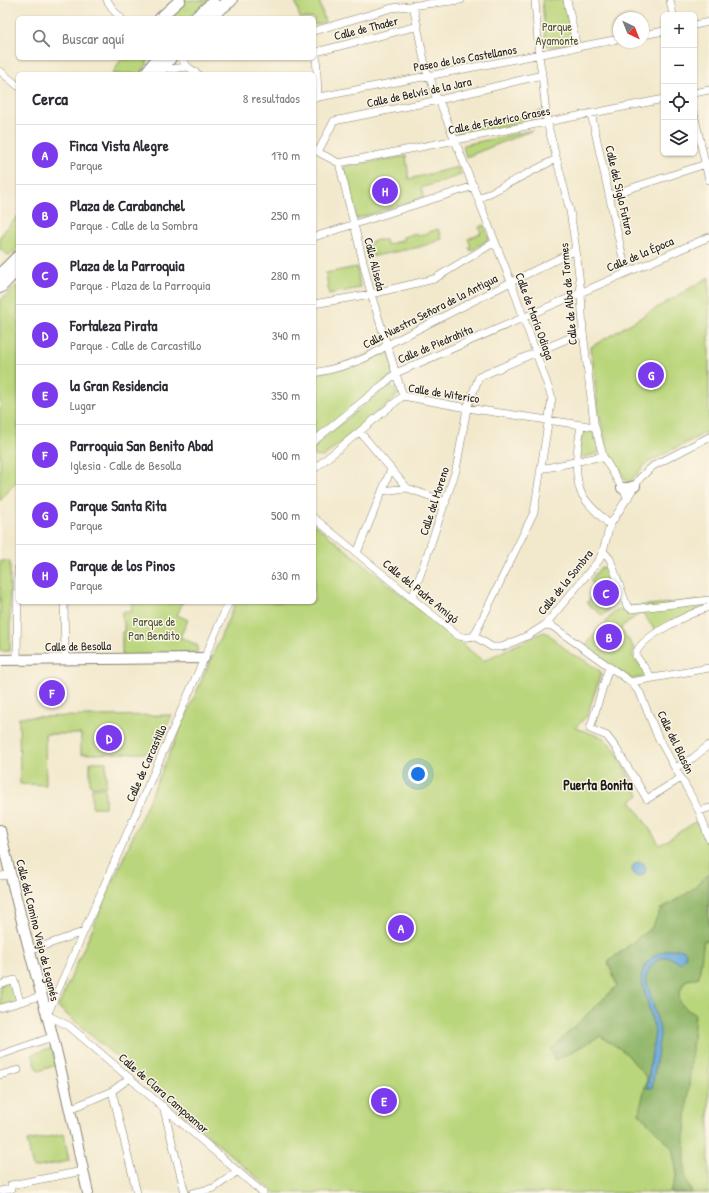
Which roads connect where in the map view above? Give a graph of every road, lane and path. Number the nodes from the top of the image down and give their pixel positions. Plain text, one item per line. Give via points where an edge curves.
1 (107, 0) edge
2 (180, 0) edge
3 (218, 0) edge
4 (231, 0) edge
5 (461, 0) edge
6 (535, 0) edge
7 (567, 0) edge
8 (670, 0) edge
9 (413, 5) junction
10 (672, 12) edge
11 (119, 16) edge
12 (162, 16) edge
13 (198, 16) edge
14 (211, 16) edge
15 (709, 22) edge
16 (697, 24) edge
17 (418, 26) junction
18 (316, 30) edge
19 (661, 32) edge
20 (649, 34) edge
21 (613, 40) edge
22 (577, 48) junction
23 (539, 56) junction
24 (183, 60) edge
25 (184, 60) edge
26 (161, 65) edge
27 (188, 67) junction
28 (0, 71) edge
29 (147, 72) edge
30 (184, 72) edge
31 (195, 72) edge
32 (542, 75) junction
33 (429, 76) junction
34 (16, 84) edge
35 (709, 90) edge
36 (697, 92) edge
37 (316, 97) edge
38 (439, 100) junction
39 (661, 100) edge
40 (591, 114) junction
41 (696, 120) edge
42 (547, 122) junction
43 (455, 140) junction
44 (316, 151) edge
45 (556, 159) junction
46 (339, 163) junction
47 (707, 164) edge
48 (709, 180) edge
49 (474, 186) junction
50 (610, 195) junction
51 (478, 199) junction
52 (354, 224) junction
53 (316, 236) edge
54 (709, 237) edge
55 (495, 242) junction
56 (576, 250) junction
57 (16, 259) edge
58 (9, 271) edge
59 (626, 272) junction
60 (511, 282) junction
61 (0, 287) edge
62 (580, 293) junction
63 (371, 294) junction
64 (316, 304) edge
65 (524, 318) junction
66 (582, 332) junction
67 (387, 345) junction
68 (537, 352) junction
69 (316, 373) edge
70 (396, 373) junction
71 (403, 396) junction
72 (467, 408) junction
73 (548, 420) junction
74 (581, 425) junction
75 (595, 428) junction
76 (360, 432) junction
77 (709, 437) edge
78 (316, 439) edge
79 (604, 456) junction
80 (576, 462) junction
81 (316, 467) edge
82 (541, 467) junction
83 (391, 469) junction
84 (635, 486) junction
85 (407, 488) junction
86 (622, 488) junction
87 (382, 492) junction
88 (628, 498) junction
89 (446, 502) junction
90 (316, 520) edge
91 (610, 525) junction
92 (603, 552) junction
93 (357, 553) junction
94 (412, 599) junction
95 (709, 600) edge
96 (18, 604) edge
97 (64, 604) edge
98 (228, 604) edge
99 (709, 606) edge
100 (545, 625) junction
101 (474, 636) junction
102 (204, 658) junction
103 (65, 659) junction
104 (0, 660) edge
105 (17, 660) junction
106 (609, 667) junction
107 (709, 668) edge
108 (652, 678) junction
109 (631, 682) junction
110 (709, 745) edge
111 (674, 768) junction
112 (681, 778) junction
113 (709, 808) edge
114 (699, 811) junction
115 (0, 830) edge
116 (709, 839) edge
117 (5, 876) edge
118 (83, 932) junction
119 (29, 951) junction
120 (0, 985) edge
121 (41, 996) junction
122 (20, 1002) junction
123 (0, 1008) edge
124 (47, 1015) junction
125 (52, 1037) junction
126 (0, 1055) edge
127 (18, 1070) dead end
128 (0, 1075) edge
129 (130, 1078) junction
130 (112, 1091) junction
131 (163, 1106) junction
132 (70, 1109) junction
133 (83, 1171) junction
134 (238, 1171) junction
135 (0, 1191) edge
136 (216, 1191) edge
137 (88, 1193) edge
138 (137, 1193) edge
139 (185, 1193) edge
140 (193, 1193) edge
141 (263, 1193) edge

1 - 11 street
2 - 12 street
3 - 13 main road
4 - 14 main road
5 - 9 street
6 - 23 street, Calle de Alba de Tormes
7 - 22 street
8 - 10 street
9 - 17 street, Calle de María Odiaga
9 - 18 street via 392,8
15 - 16 street
17 - 33 street, Calle de María Odiaga
17 - 37 street, Calle de Thader via 316,52
19 - 20 street
21 - 22 street, Paseo de los Castellanos
22 - 23 street, Paseo de los Castellanos
23 - 32 street, Calle de Alba de Tormes
23 - 33 street, Paseo de los Castellanos
24 - 26 street via 182,65
25 - 27 street
26 - 27 street
26 - 29 main road via 150,65
27 - 30 street
27 - 31 street
28 - 34 street
32 - 38 street, Calle de Belvís de la Jara
32 - 42 street, Calle de Alba de Tormes
33 - 37 street, Paseo de los Castellanos
33 - 38 street, Calle de María Odiaga
35 - 36 street
38 - 43 street, Calle de María Odiaga
38 - 44 street, Calle de Belvís de la Jara via 334,121
39 - 40 street, Calle de Federico Grases
40 - 42 street, Calle de Federico Grases
40 - 50 street, Calle del Siglo Futuro
41 - 47 street
42 - 43 street, Calle de Federico Grases
42 - 45 street, Calle de Alba de Tormes
43 - 46 street, Calle de Federico Grases
43 - 49 street, Calle de María Odiaga
44 - 46 street
45 - 51 street
45 - 56 street, Calle de Alba de Tormes via 570,211
46 - 52 street, Calle Aliseda
47 - 48 street
47 - 50 street
49 - 51 street, Calle de María Odiaga
49 - 52 street
50 - 59 street, Calle del Siglo Futuro
51 - 55 street, Calle de María Odiaga
52 - 53 street
52 - 63 street, Calle Aliseda
54 - 59 street, Calle de la Época
55 - 60 street, Calle de María Odiaga
55 - 63 street via 434,279
56 - 60 street, Calle Nuestra Señora de la Antigua
56 - 62 street, Calle de Alba de Tormes
57 - 58 main road
58 - 61 main road
59 - 62 street, Calle de la Época
60 - 65 street, Calle de María Odiaga
60 - 67 street, Calle Nuestra Señora de la Antigua
62 - 65 street, Calle de Piedrahíta
62 - 66 street, Calle de Alba de Tormes
63 - 64 street
63 - 67 street, Calle Aliseda
65 - 68 street, Calle de María Odiaga
65 - 70 street, Calle de Piedrahíta
66 - 68 street, Calle del Moreno
66 - 75 street, Calle de Alba de Tormes
67 - 69 street, Calle Nuestra Señora de la Antigua via 378,352 338,368
67 - 70 street, Calle Aliseda
68 - 72 street, Calle del Moreno via 479,377
68 - 73 street, Calle de María Odiaga via 552,398
70 - 71 street, Calle Aliseda
70 - 78 street, Calle de Piedrahíta
71 - 72 street, Calle de Witerico
71 - 76 street, Calle de Witerico
72 - 73 street, Calle de Witerico
72 - 89 street, Calle del Moreno via 456,470
73 - 74 street, Calle de Witerico
73 - 82 street, Calle de María Odiaga
74 - 75 street, Calle de Witerico
74 - 80 street
75 - 79 street, Calle de Alba de Tormes
76 - 81 street, Calle de Witerico
76 - 83 street
77 - 84 street, Calle de la Sombra via 653,466
79 - 80 street
79 - 86 street, Calle de Alba de Tormes
80 - 82 street
80 - 91 street via 580,490
82 - 101 street, Calle de María Odiaga via 534,512
83 - 85 street
83 - 87 street
84 - 86 street
84 - 88 street, Calle de la Sombra
85 - 87 street
85 - 89 street
86 - 88 street, Calle de Alba de Tormes
87 - 93 street
88 - 91 street, Calle de la Sombra
89 - 94 street, Calle del Moreno
90 - 93 street, Calle del Padre Amigó
91 - 92 street, Calle de la Sombra
92 - 95 street via 610,559 627,606 631,609
92 - 100 street, Calle de la Sombra
93 - 94 street, Calle del Padre Amigó
94 - 101 street, Calle del Padre Amigó via 457,635 463,638
96 - 105 street
97 - 103 street
98 - 102 street, Calle de Carcastillo
99 - 108 street via 660,630 639,648 636,656
100 - 101 street, Calle del Padre Amigó via 530,635 502,647 492,648
100 - 106 street, Calle de la Sombra via 552,626
102 - 103 street, Calle de Besolla
102 - 118 street, Calle de Carcastillo
103 - 105 street, Calle de Besolla
104 - 105 street, Calle de Besolla
106 - 109 street, Calle del Blasón
106 - 112 street via 590,729 607,736 646,799
107 - 108 street
108 - 109 street
109 - 111 street, Calle del Blasón via 640,693
110 - 111 street via 693,758
111 - 112 street, Calle del Blasón
112 - 114 street, Calle del Blasón
113 - 114 street
114 - 116 street, Calle del Blasón
115 - 117 street, Calle del Camino Viejo de Leganés
117 - 119 street, Calle del Camino Viejo de Leganés
118 - 119 street
118 - 124 street, Calle de Carcastillo
119 - 121 street, Calle del Camino Viejo de Leganés
120 - 122 street via 14,980
121 - 122 street
121 - 124 street, Calle del Camino Viejo de Leganés
122 - 123 street
124 - 125 street, Calle del Camino Viejo de Leganés
124 - 129 street, Calle de Clara Campoamor via 69,1026
125 - 126 street
125 - 132 street, Calle del Camino Viejo de Leganés
127 - 128 street
129 - 130 street
129 - 131 street, Calle de Clara Campoamor
130 - 132 street
130 - 138 street
131 - 134 street, Calle de Clara Campoamor
131 - 139 street
132 - 133 street, Calle del Camino Viejo de Leganés
133 - 135 street via 10,1185 11,1189
133 - 137 street, Calle del Camino Viejo de Leganés
134 - 136 street
134 - 141 street, Calle de Clara Campoamor
136 - 140 street

